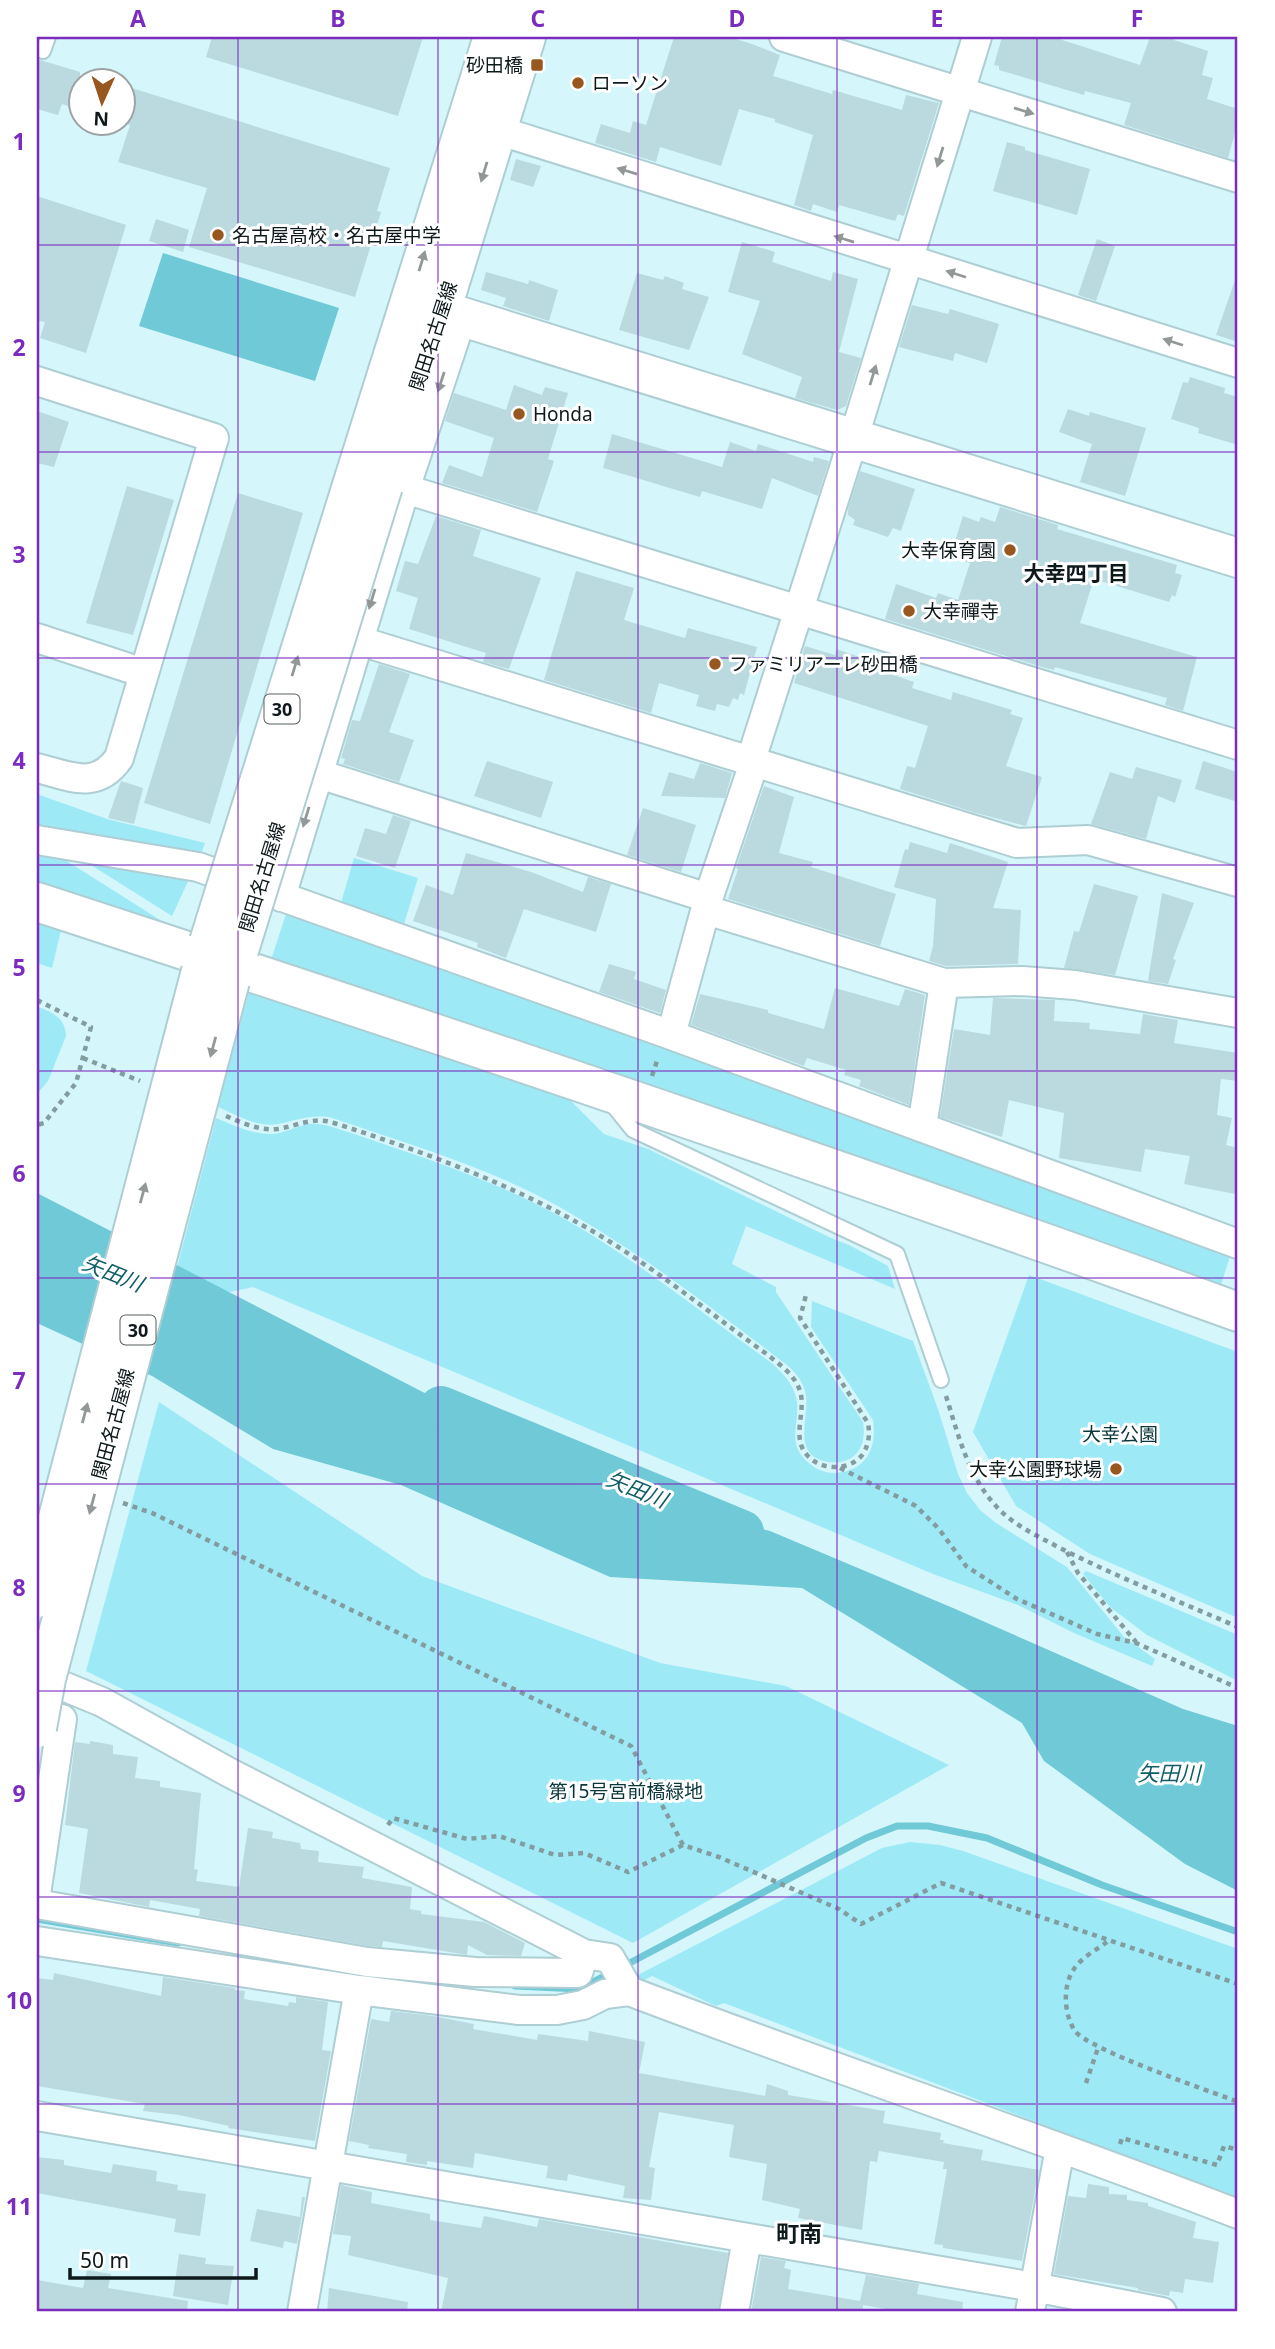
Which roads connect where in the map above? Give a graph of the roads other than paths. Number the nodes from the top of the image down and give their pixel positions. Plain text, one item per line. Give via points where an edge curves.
1 (48, 37) edge
2 (493, 37) edge
3 (526, 37) edge
4 (785, 37) edge
5 (977, 37) edge
6 (43, 51) dead end
7 (959, 91) junction
8 (481, 125) junction
9 (1238, 178) edge
10 (909, 259) junction
11 (438, 310) junction
12 (1238, 363) edge
13 (37, 382) edge
14 (853, 440) junction
15 (381, 484) junction
16 (1238, 558) edge
17 (797, 609) junction
18 (37, 638) edge
19 (360, 641) junction
20 (144, 673) junction
21 (1238, 745) edge
22 (751, 760) junction
23 (37, 768) edge
24 (319, 774) junction
25 (37, 840) edge
26 (1238, 882) edge
27 (281, 897) junction
28 (37, 902) edge
29 (708, 902) junction
30 (220, 961) junction
31 (944, 983) junction
32 (1238, 1013) edge
33 (669, 1034) junction
34 (599, 1088) junction
35 (922, 1127) junction
36 (1238, 1241) edge
37 (1238, 1312) edge
38 (941, 1380) road end
39 (37, 1598) edge
40 (46, 1679) junction
41 (49, 1723) edge
42 (37, 1888) edge
43 (37, 1904) edge
44 (37, 1941) edge
45 (597, 1956) junction
46 (359, 1990) junction
47 (629, 1991) junction
48 (37, 2116) edge
49 (1060, 2148) junction
50 (327, 2167) junction
51 (1238, 2214) edge
52 (747, 2238) junction
53 (1032, 2299) edge
54 (302, 2312) edge
55 (734, 2312) edge
56 (1162, 2312) edge

1 - 6 lane
2 - 8 main road, 関田名古屋線 / 30
3 - 8 main road, 関田名古屋線 / 30
4 - 7 street
5 - 7 street
7 -> 9 street
7 -> 10 street
10 -> 8 street
8 - 11 main road, 関田名古屋線 / 30
12 -> 10 street
14 -> 10 street
11 - 14 main road
11 - 15 main road, 関田名古屋線 / 30
11 -> 15 street
13 - 20 street via 214,438
14 - 16 main road
14 - 17 street
15 - 17 street
15 -> 19 street
15 - 30 main road, 関田名古屋線 / 30, bridge
17 - 21 street
17 - 22 street
18 - 20 street
19 - 22 street
19 - 24 street
20 - 23 street via 119,758 110,771 94,779 80,779
22 - 26 street via 1017,843 1088,840
22 - 29 street via 752,769
24 -> 27 street
24 - 29 street via 702,896
25 - 27 street via 198,867
27 - 33 street
28 - 30 main road
29 - 31 street via 713,912
29 - 33 street
30 - 34 main road
39 -> 30 main road, 関田名古屋線 / 30, bridge
30 -> 40 main road, 関田名古屋線 / 30, bridge
31 - 32 street via 1075,985
31 - 35 street
33 - 35 street
34 - 37 main road
34 - 38 lane via 633,1130 897,1254
35 - 36 street
40 - 41 main road, 関田名古屋線 / 30, bridge
40 - 45 street via 102,1702 230,1773
41 - 42 street
43 - 45 street via 367,1962 475,1972 578,1973
44 - 46 street
45 - 47 street
46 - 47 street via 541,2011
46 - 50 street
47 - 49 street
48 - 50 street
49 - 51 street
49 - 53 street
50 - 52 street
50 - 54 street
52 - 53 street
52 - 55 street
53 - 56 street

